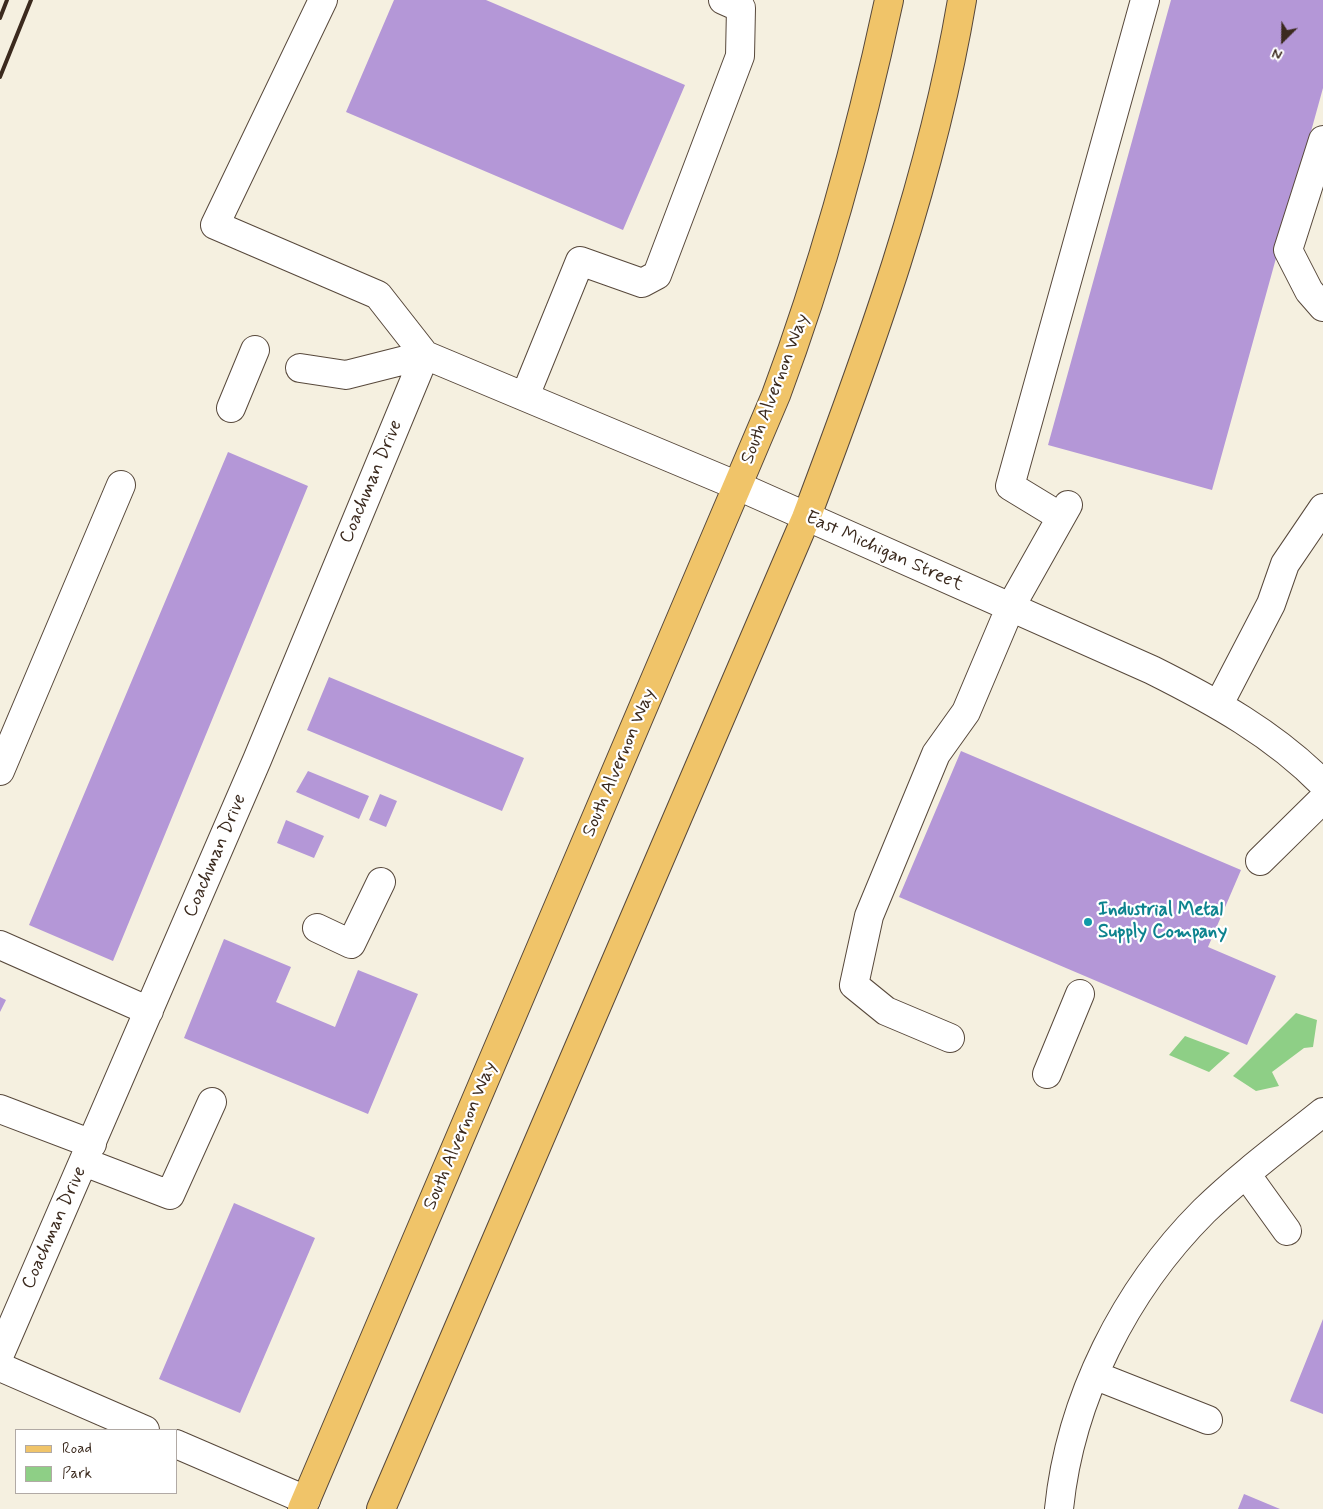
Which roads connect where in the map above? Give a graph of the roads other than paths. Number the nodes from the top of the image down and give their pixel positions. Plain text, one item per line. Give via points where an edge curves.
1 (323, 0) edge
2 (889, 0) edge
3 (962, 0) edge
4 (1145, 0) edge
5 (736, 3) edge
6 (1323, 140) edge
7 (1323, 307) edge
8 (255, 350) dead end
9 (425, 355) junction
10 (300, 368) dead end
11 (525, 396) junction
12 (231, 408) dead end
13 (121, 485) dead end
14 (738, 486) junction
15 (1323, 508) edge
16 (806, 518) junction
17 (1010, 608) junction
18 (1219, 704) junction
19 (0, 771) edge
20 (1323, 784) edge
21 (1323, 799) edge
22 (1260, 861) dead end
23 (381, 882) dead end
24 (317, 928) dead end
25 (0, 945) edge
26 (1080, 994) dead end
27 (149, 1011) junction
28 (950, 1038) dead end
29 (1047, 1074) dead end
30 (212, 1102) dead end
31 (0, 1109) edge
32 (1323, 1112) edge
33 (88, 1153) junction
34 (1246, 1174) junction
35 (1287, 1231) dead end
36 (0, 1354) edge
37 (0, 1367) edge
38 (1094, 1375) junction
39 (1208, 1420) dead end
40 (143, 1429) edge
41 (178, 1445) edge
42 (304, 1504) edge
43 (381, 1509) edge
44 (1058, 1509) edge

1 - 9 street via 215,225 378,295
2 - 14 main road, South Alvernon Way via 836,220 803,322
3 - 16 main road via 937,121 912,213 853,393
4 - 17 street via 1010,486 1065,511
5 - 11 street via 740,56 657,274 642,283 580,261
6 - 7 street via 1288,250 1309,291
8 - 12 street
9 - 10 street via 346,375
9 - 11 street, East Michigan Street
9 - 27 street, Coachman Drive
11 - 14 street, East Michigan Street
13 - 19 street
14 - 16 street, East Michigan Street
14 - 42 main road, South Alvernon Way
15 - 18 street via 1285,564 1271,604
16 - 17 street, East Michigan Street
16 - 43 main road
17 - 18 street, East Michigan Street via 1152,670
17 - 28 street via 966,712 936,754 869,916 854,985 886,1011
18 - 20 street, East Michigan Street via 1261,731
21 - 22 street
23 - 24 street via 351,944
25 - 27 street
26 - 29 street
27 - 33 street, Coachman Drive
30 - 33 street via 170,1195
31 - 33 street
32 - 34 street
33 - 36 street, Coachman Drive
34 - 35 street
34 - 38 street via 1203,1212 1144,1284
37 - 40 street
38 - 39 street
38 - 44 street via 1074,1432
41 - 42 street

